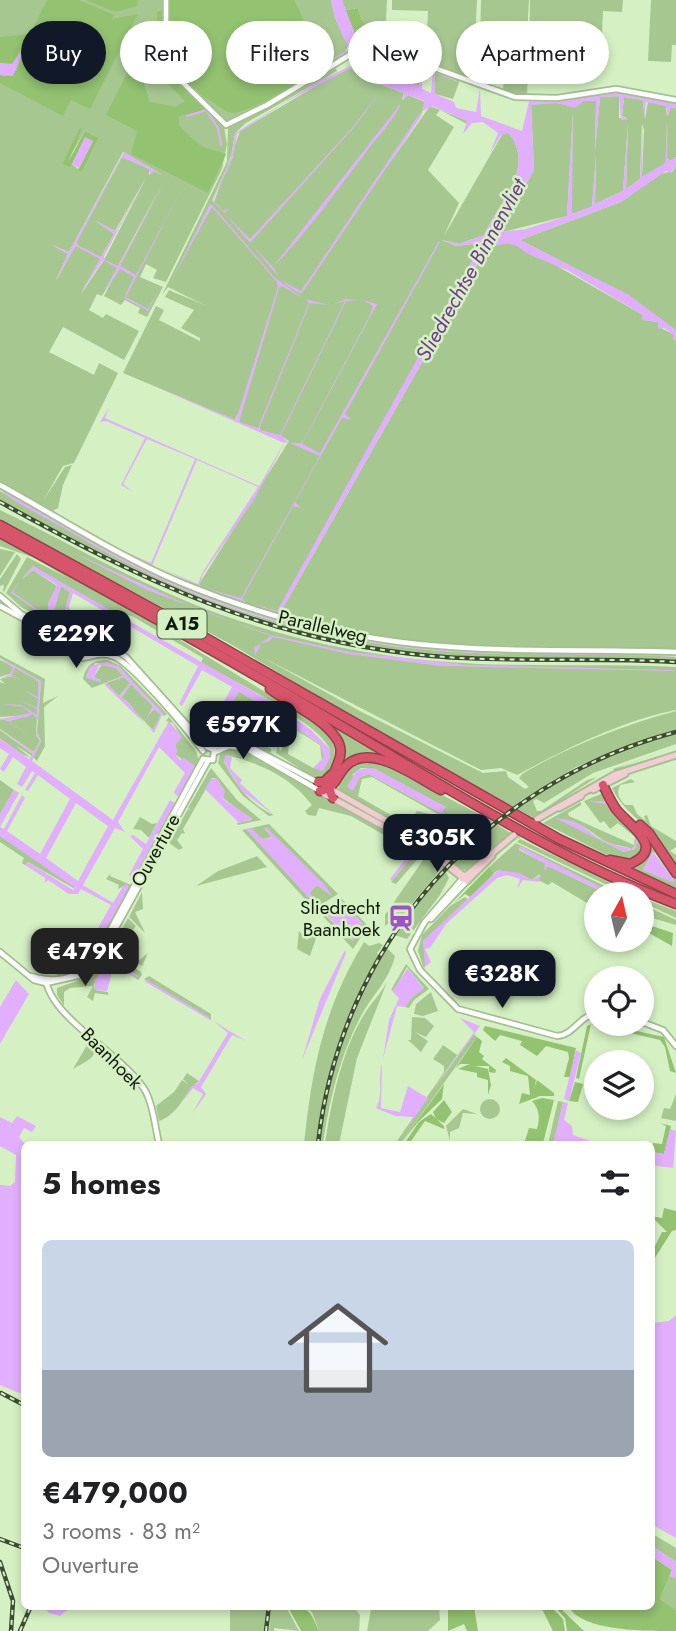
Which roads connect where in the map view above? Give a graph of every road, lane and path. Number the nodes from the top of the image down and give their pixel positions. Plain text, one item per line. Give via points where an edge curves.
1 (166, 0) edge
2 (676, 100) edge
3 (0, 485) edge
4 (0, 525) edge
5 (0, 533) edge
6 (0, 596) edge
7 (0, 606) edge
8 (76, 646) junction
9 (91, 647) junction
10 (676, 652) edge
11 (91, 654) junction
12 (243, 668) junction
13 (209, 749) junction
14 (676, 755) edge
15 (206, 760) junction
16 (605, 782) junction
17 (325, 786) junction
18 (337, 796) joint
19 (476, 804) junction
20 (506, 810) junction
21 (538, 820) tunnel mouth
22 (515, 836) tunnel mouth
23 (676, 873) edge
24 (465, 879) junction
25 (676, 894) edge
26 (676, 904) edge
27 (106, 941) junction
28 (0, 952) edge
29 (99, 953) junction
30 (46, 982) junction
31 (584, 1016) edge
32 (654, 1027) edge
33 (676, 1046) edge
34 (158, 1141) edge

1 - 2 street via 166,55 172,72 226,125 355,52 387,51 515,97 557,98 616,89
3 - 10 street, Parallelweg via 165,575 235,603 313,626 456,647
4 - 20 highway, A15
5 - 12 highway, A15
6 - 8 street
7 - 8 street
8 - 9 street via 84,642
8 - 11 street via 80,658
9 - 11 street
9 - 13 street via 113,649 126,657
11 - 13 street via 120,659
12 - 17 highway, A15 via 329,730 341,751
12 - 19 highway, A15
13 - 15 street
13 - 15 street, Ouverture via 214,759
13 - 17 street via 247,749
13 - 17 street via 241,742
14 - 16 main road
15 - 27 street, Ouverture
16 - 20 highway, A15 via 617,810 644,838 642,857 630,864 614,862
16 - 21 main road
16 - 23 highway via 618,805 649,833
17 - 18 highway
17 - 19 highway, A15 via 354,760 373,757
18 - 24 main road via 422,841
19 - 26 highway, A15 via 596,869
20 - 25 highway, A15 via 594,858
22 - 24 main road
24 - 31 street via 410,943 419,970 450,1003 470,1015 557,1037 570,1032
27 - 29 street via 97,944
27 - 29 street via 110,951
28 - 30 street
29 - 30 street via 86,974
30 - 34 street, Baanhoek via 58,1004 141,1085
32 - 33 street

